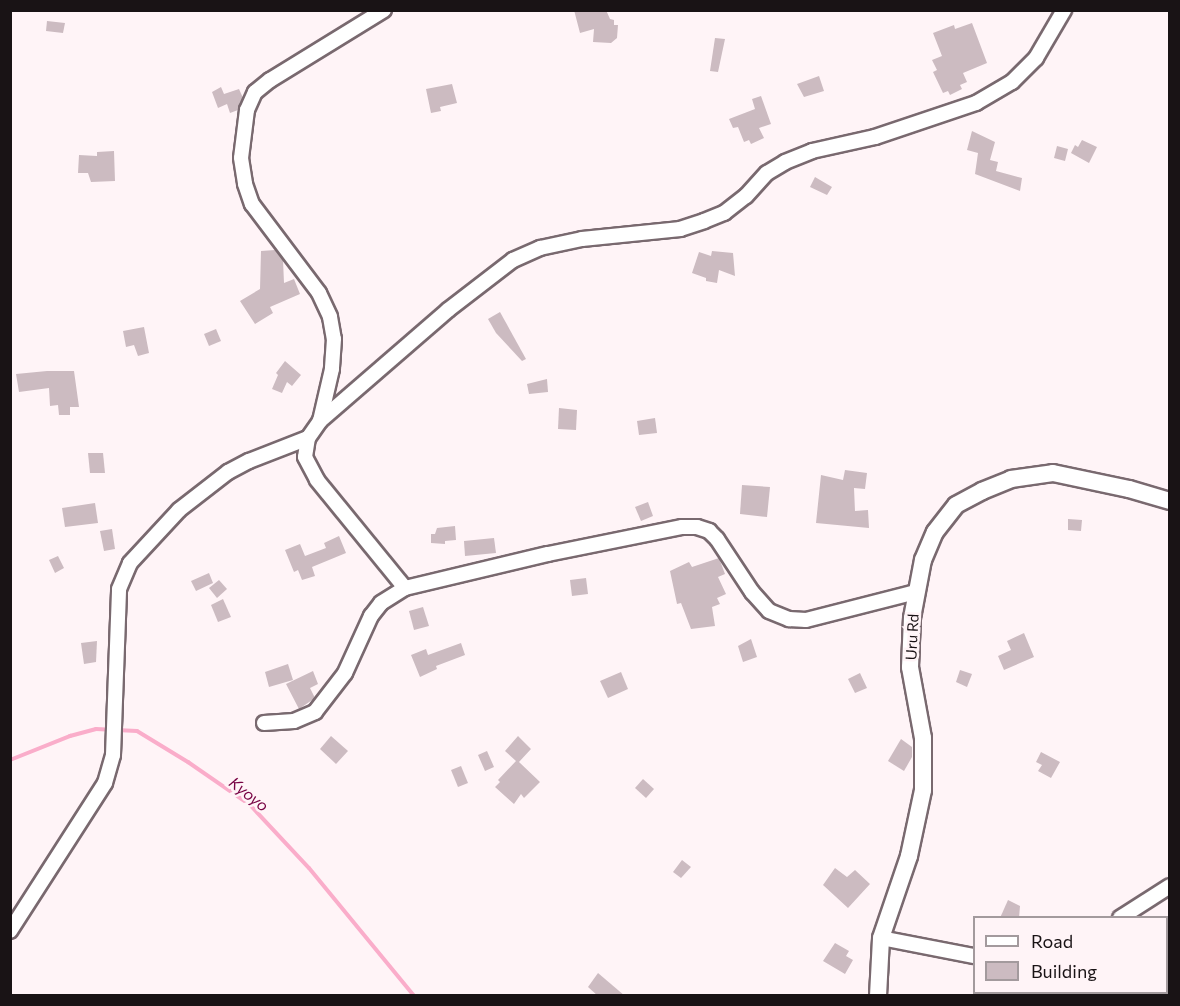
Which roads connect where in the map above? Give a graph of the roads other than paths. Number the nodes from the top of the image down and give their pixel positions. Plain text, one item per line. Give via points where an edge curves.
1 (384, 10) edge
2 (1064, 10) edge
3 (320, 421) junction
4 (308, 438) junction
5 (1170, 501) edge
6 (405, 588) junction
7 (916, 592) junction
8 (264, 723) dead end
9 (1170, 886) edge
10 (1123, 916) edge
11 (10, 930) edge
12 (881, 938) junction
13 (973, 956) edge
14 (878, 996) edge

1 - 3 street via 255,92 244,134 242,158 252,204 319,293 330,317 334,339 332,369
2 - 3 street via 1028,66 1012,82 976,103 785,162 767,173 739,202 704,221 680,228 582,239 540,248 513,260 448,310
3 - 4 street
4 - 6 street via 305,458 317,480
4 - 11 street via 228,472 179,510 130,563 119,589 113,755 105,783
5 - 7 street, Uru Rd via 1053,473 1011,479 957,505 935,532
6 - 7 street via 548,554 698,527 717,539 752,592 770,611 789,619 806,620
6 - 8 street via 381,603 371,616 345,673 315,712 294,721
7 - 12 street, Uru Rd via 910,667 923,738 923,790 909,856
9 - 10 street
12 - 13 street
12 - 14 street, Uru Rd

